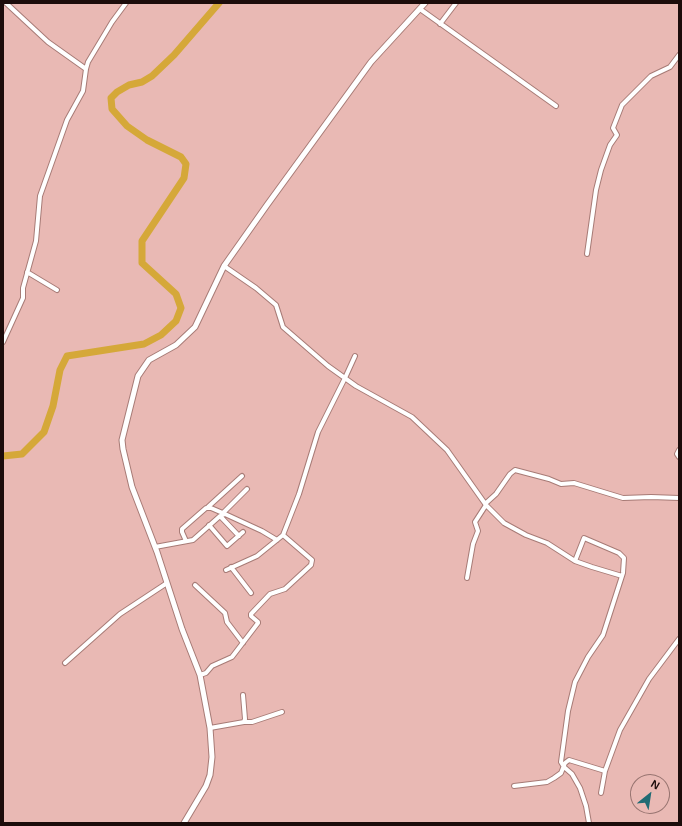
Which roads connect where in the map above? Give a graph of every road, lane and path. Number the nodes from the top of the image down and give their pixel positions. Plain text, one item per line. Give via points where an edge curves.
1 (6, 3) edge
2 (126, 3) edge
3 (425, 3) edge
4 (456, 3) edge
5 (420, 9) junction
6 (440, 24) junction
7 (679, 55) edge
8 (86, 68) junction
9 (556, 106) dead end
10 (587, 254) dead end
11 (224, 266) junction
12 (27, 272) junction
13 (57, 290) dead end
14 (3, 342) edge
15 (355, 356) dead end
16 (345, 378) junction
17 (679, 450) edge
18 (679, 457) edge
19 (242, 476) dead end
20 (247, 489) dead end
21 (679, 498) edge
22 (485, 504) junction
23 (208, 508) junction
24 (223, 514) junction
25 (210, 525) junction
26 (243, 532) dead end
27 (283, 535) junction
28 (239, 536) junction
29 (277, 540) junction
30 (186, 541) junction
31 (155, 547) junction
32 (575, 561) junction
33 (231, 568) junction
34 (226, 570) dead end
35 (622, 576) junction
36 (467, 578) dead end
37 (167, 583) junction
38 (195, 585) dead end
39 (251, 593) dead end
40 (679, 639) edge
41 (243, 643) junction
42 (66, 663) dead end
43 (200, 675) junction
44 (243, 695) dead end
45 (282, 712) dead end
46 (243, 722) junction
47 (210, 728) junction
48 (564, 767) junction
49 (605, 771) junction
50 (514, 786) dead end
51 (602, 793) dead end
52 (184, 823) edge
53 (589, 823) edge

1 - 8 street via 48,42
2 - 8 street
3 - 5 street
4 - 6 street
5 - 6 street
5 - 11 street via 371,62
6 - 9 street
7 - 10 street via 670,67 651,76 622,105 613,128 616,135 610,145 596,190
8 - 12 street via 83,91 67,120 40,196 36,241
11 - 16 street via 276,305 285,330
11 - 31 street via 195,327 176,346 149,360 138,376 131,401 122,440 123,449 132,487
12 - 13 street
12 - 14 street via 23,298
15 - 16 street
16 - 22 street via 412,417 447,450
16 - 27 street via 318,432
17 - 18 street
19 - 23 street
20 - 24 street
21 - 22 street via 623,498 574,483 561,484 515,470
22 - 32 street via 504,523
22 - 36 street via 475,522 478,531
23 - 24 street
23 - 30 street via 182,529
24 - 25 street
24 - 28 street
24 - 29 street
25 - 28 street via 226,546
25 - 30 street via 194,539
26 - 28 street
27 - 29 street
27 - 41 street via 313,562 286,589 270,594 251,614 258,623
29 - 33 street via 257,556
30 - 31 street
31 - 37 street
32 - 35 street
32 - 35 street via 584,538 622,555
33 - 34 street
33 - 39 street
35 - 48 street via 603,635 575,682 561,762
37 - 42 street via 120,614
37 - 43 street
38 - 41 street via 225,613 227,622
40 - 49 street via 653,674 620,730
41 - 43 street via 232,657
43 - 47 street
44 - 46 street
45 - 46 street via 252,722
46 - 47 street
47 - 52 street via 210,775
48 - 49 street via 566,761 570,760
48 - 50 street via 561,773 547,782
48 - 53 street via 572,774 580,788
49 - 51 street

